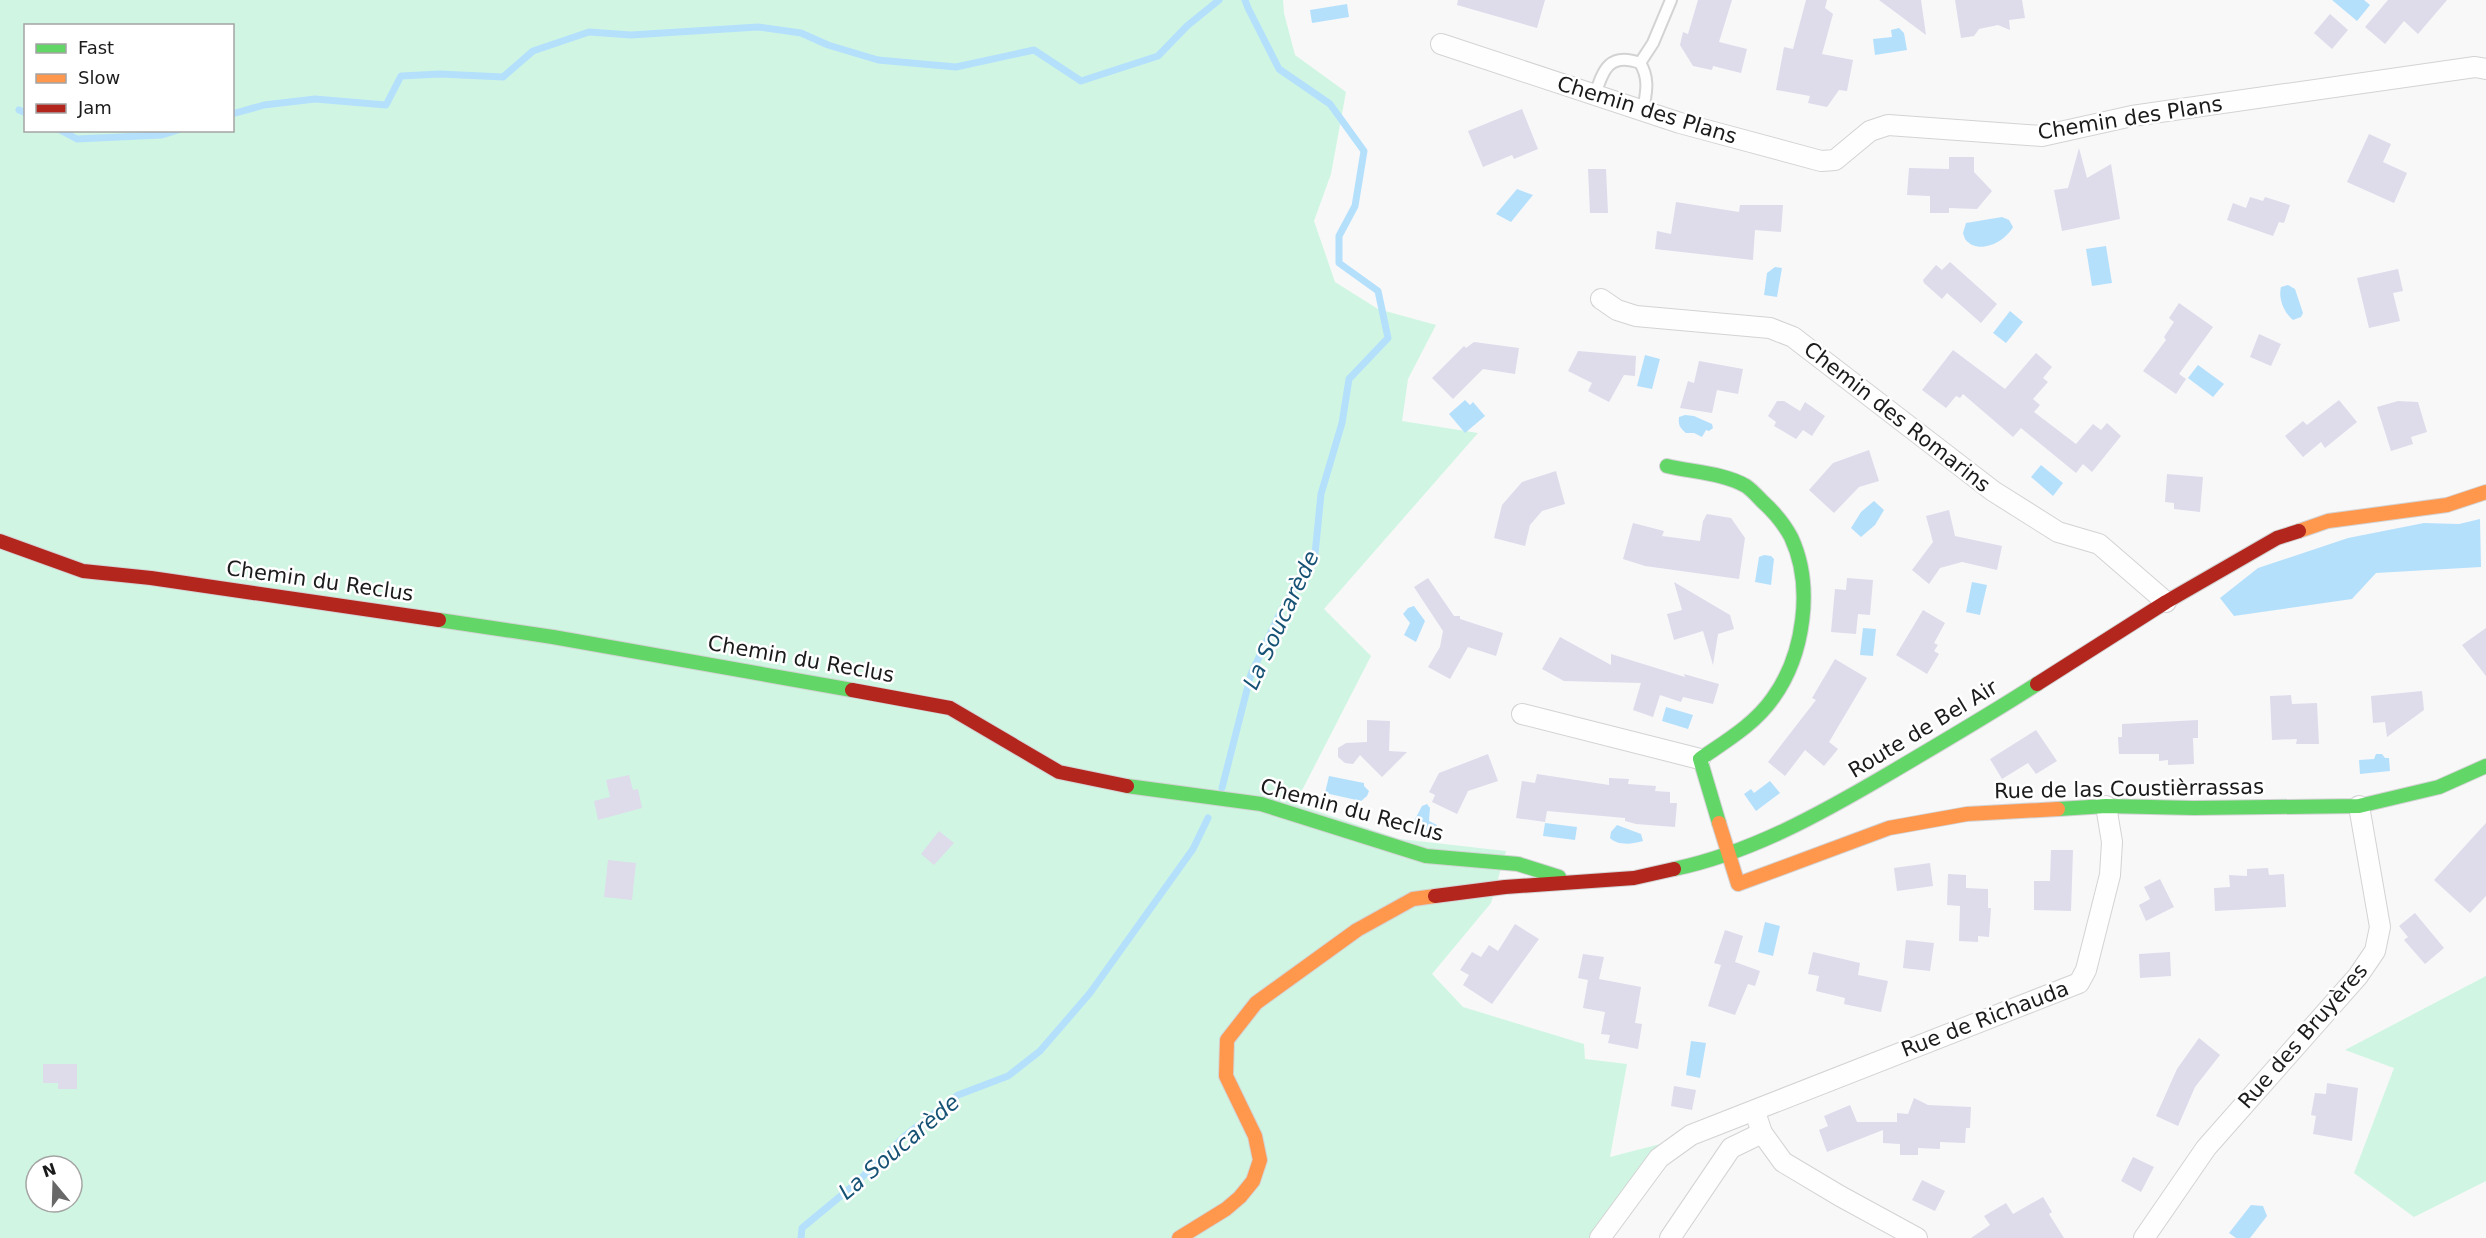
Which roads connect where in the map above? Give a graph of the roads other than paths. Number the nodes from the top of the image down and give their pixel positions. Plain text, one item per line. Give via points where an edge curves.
1 (1671, 0) edge
2 (1441, 44) dead end
3 (1640, 63) junction
4 (2486, 69) edge
5 (1595, 95) junction
6 (1643, 111) junction
7 (1601, 299) dead end
8 (1666, 465) dead end
9 (2486, 492) edge
10 (0, 541) edge
11 (2166, 602) junction
12 (1522, 714) dead end
13 (1700, 759) junction
14 (2486, 766) edge
15 (2106, 806) junction
16 (2359, 806) junction
17 (1728, 854) junction
18 (1574, 882) junction
19 (1755, 1112) junction
20 (1762, 1132) junction
21 (1179, 1238) edge
22 (1600, 1238) edge
23 (1670, 1238) edge
24 (1917, 1238) edge
25 (2144, 1238) edge

1 - 3 lane
2 - 5 street, Chemin des Plans
3 - 5 lane via 1628,58 1606,67
3 - 6 lane via 1648,83
4 - 6 street, Chemin des Plans via 2475,67 2132,116 2042,136 1888,124 1870,131 1835,160 1821,161
5 - 6 street, Chemin des Plans
7 - 11 street, Chemin des Romarins via 1636,316 1770,328 1793,337 1993,491 2058,532 2099,544
8 - 13 street via 1745,485 1778,515 1794,544 1801,576 1799,636 1790,669 1772,699 1748,724
9 - 11 street, Route de Bel Air via 2447,505 2328,521 2277,538
10 - 18 street, Chemin du Reclus via 83,571 553,637 950,708 1059,772 1120,785 1261,804 1425,856 1518,864
11 - 17 street, Route de Bel Air via 1972,725 1822,813
12 - 13 street
13 - 17 street
14 - 16 street, Rue de las Coustièrrassas via 2439,787
15 - 16 street, Rue de las Coustièrrassas
15 - 17 street, Rue de las Coustièrrassas via 1967,814 1889,828 1738,884
15 - 19 street, Rue de Richauda via 2112,842 2110,875 2086,970 2079,983
16 - 25 street, Rue des Bruyères via 2380,927 2375,951 2358,976 2206,1148
17 - 18 street, Route de Bel Air via 1634,878
18 - 21 street, Route de Bel Air via 1413,899 1357,930 1256,1003 1227,1040 1227,1076 1255,1136 1260,1160 1253,1181 1240,1197
19 - 20 street
19 - 22 street, Rue de Richauda via 1691,1135 1659,1158
20 - 23 street via 1731,1148
20 - 24 street via 1783,1161

